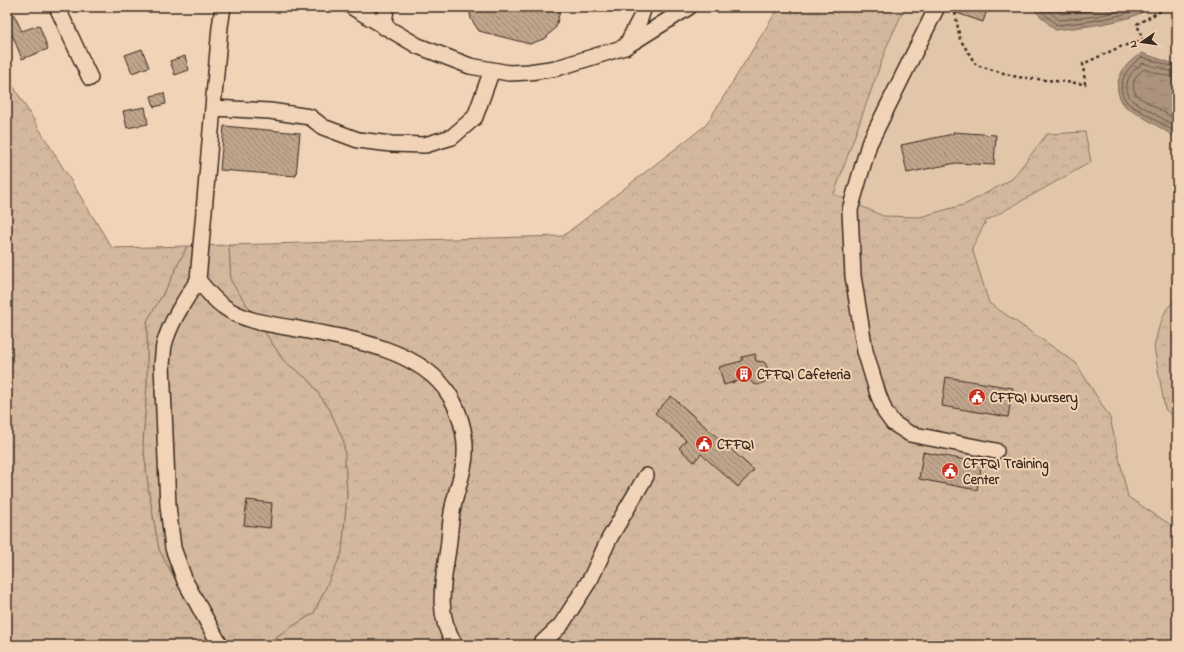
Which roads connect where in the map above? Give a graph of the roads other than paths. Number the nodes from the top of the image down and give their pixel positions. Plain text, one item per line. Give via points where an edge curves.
1 (57, 7) edge
2 (223, 7) edge
3 (352, 7) edge
4 (386, 7) edge
5 (644, 7) edge
6 (689, 7) edge
7 (937, 7) edge
8 (384, 27) junction
9 (625, 47) junction
10 (492, 70) junction
11 (90, 78) dead end
12 (213, 108) junction
13 (198, 280) junction
14 (996, 451) dead end
15 (646, 476) dead end
16 (220, 645) edge
17 (455, 645) edge
18 (540, 645) edge

1 - 11 street
2 - 12 street
3 - 8 street
4 - 8 street
5 - 9 street
6 - 9 street
7 - 14 street via 869,144 850,210 853,276 865,351 878,394 885,412 893,423 910,434
8 - 10 street via 418,46 470,66
9 - 10 street via 556,68 509,73
10 - 12 street via 475,118 452,137 425,145 358,140 324,127 310,117 270,111
12 - 13 street
13 - 16 street via 185,300 164,345 162,364 168,506 173,548 185,581
13 - 17 street via 224,307 257,322 371,344 415,362 435,376 450,396 464,436 465,455 453,507 442,585 442,614 448,634
15 - 18 street via 609,539 591,578 561,625

